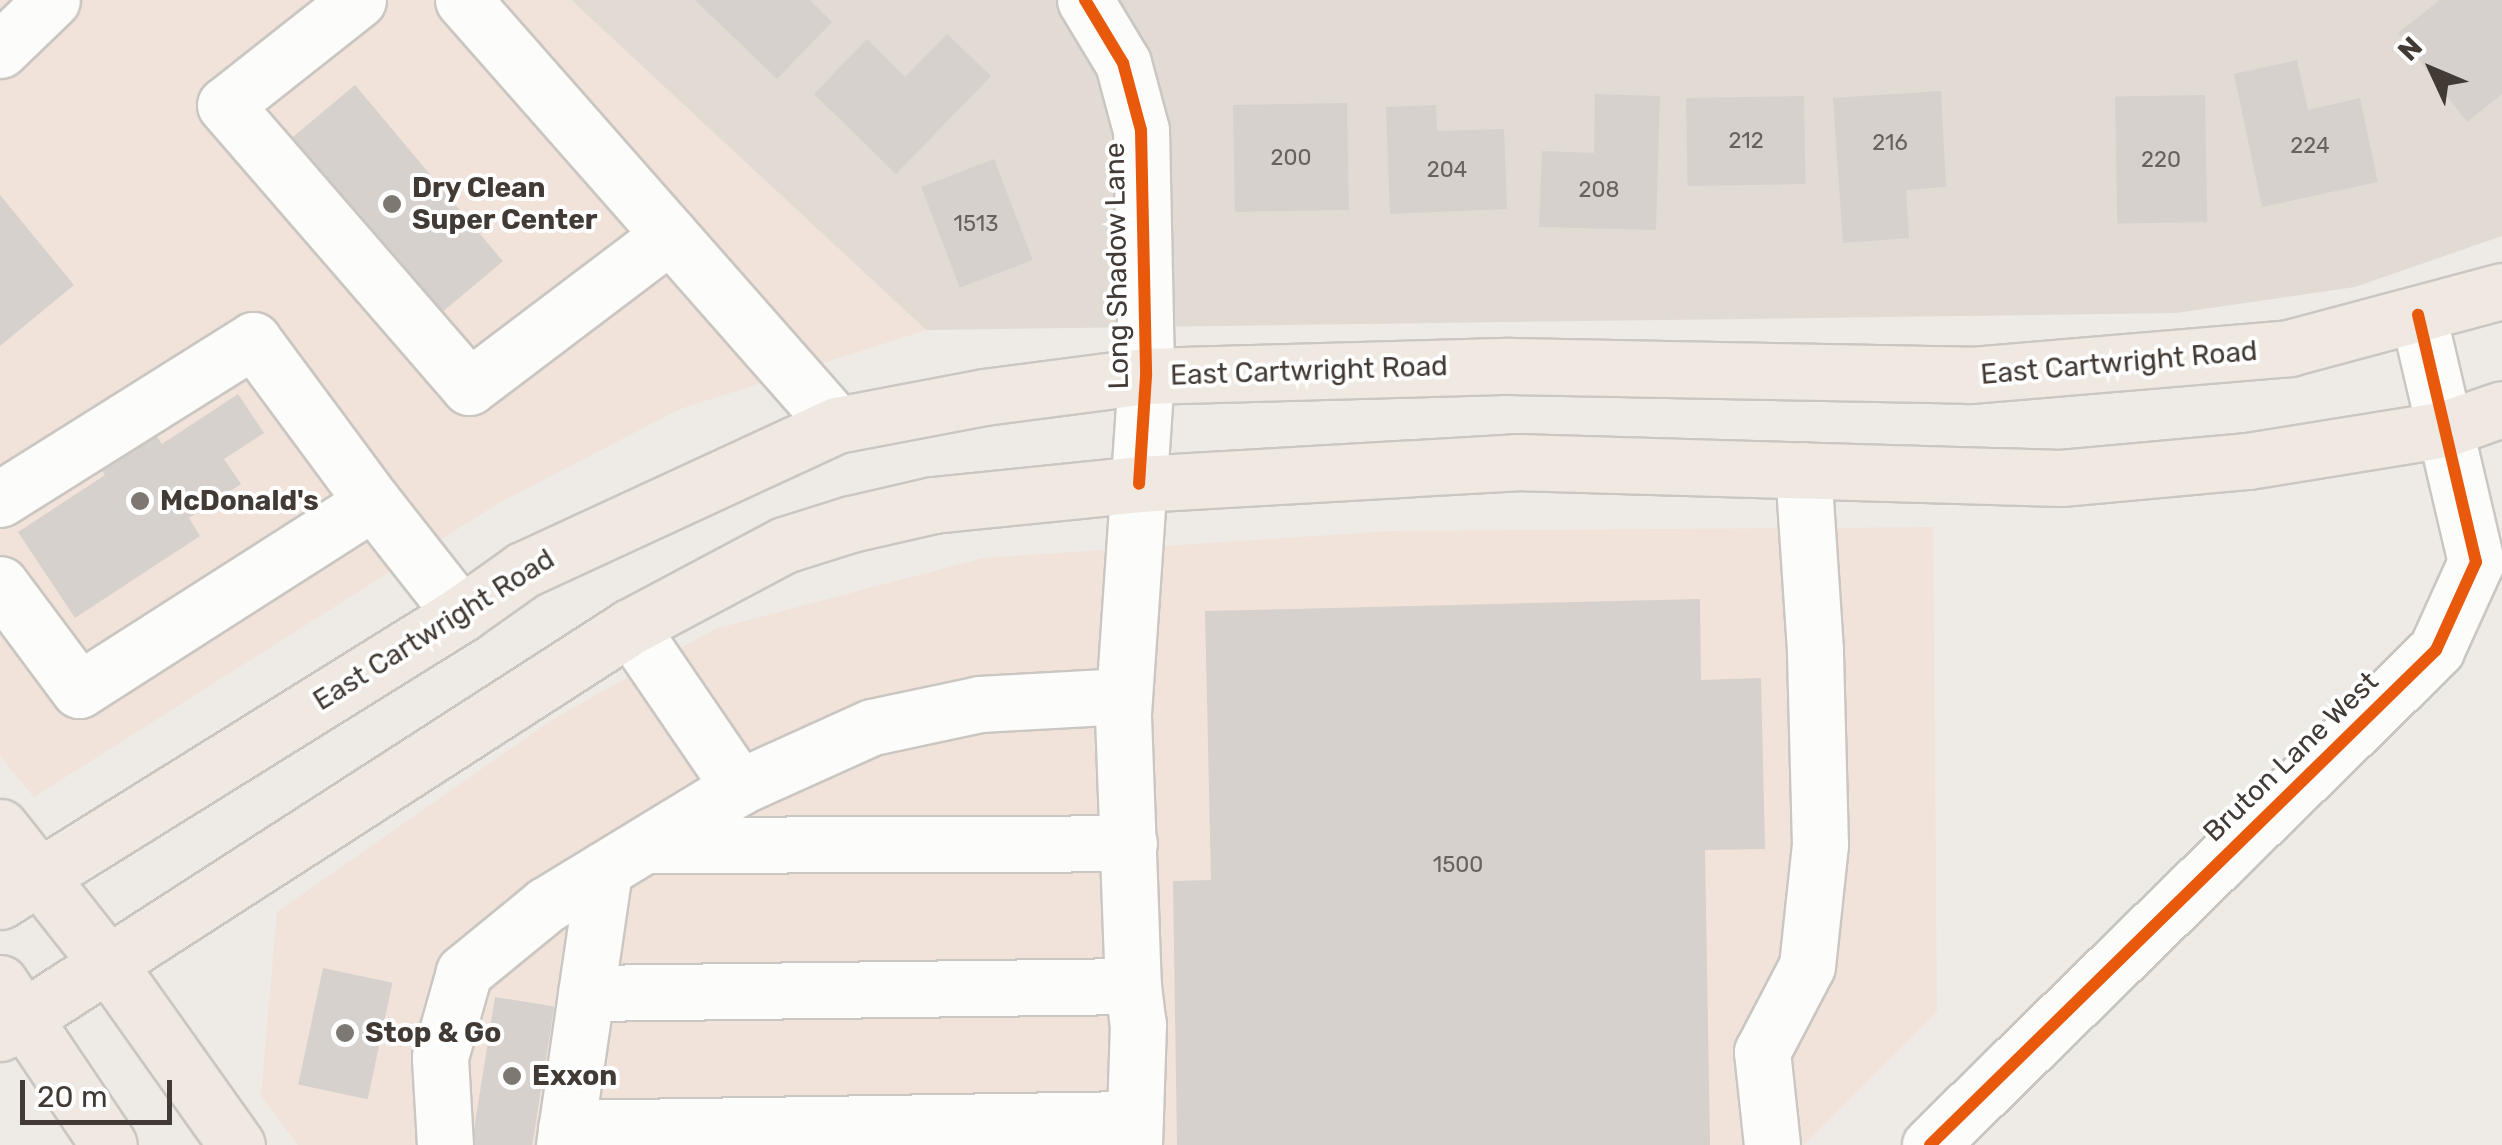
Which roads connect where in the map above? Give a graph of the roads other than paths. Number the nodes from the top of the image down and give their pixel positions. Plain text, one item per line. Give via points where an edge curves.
1 (52, 0) edge
2 (358, 0) edge
3 (462, 0) edge
4 (1085, 0) edge
5 (0, 50) edge
6 (670, 234) junction
7 (2502, 291) edge
8 (2418, 315) junction
9 (1146, 376) junction
10 (2502, 409) edge
11 (837, 425) junction
12 (2445, 430) junction
13 (1803, 470) junction
14 (1140, 484) junction
15 (0, 499) edge
16 (373, 502) junction
17 (0, 584) edge
18 (461, 614) junction
19 (630, 627) junction
20 (1124, 696) junction
21 (739, 787) junction
22 (0, 826) edge
23 (1129, 843) junction
24 (624, 858) junction
25 (20, 887) edge
26 (106, 962) junction
27 (1133, 986) junction
28 (586, 993) junction
29 (9, 1010) edge
30 (1134, 1132) edge
31 (565, 1137) edge
32 (109, 1145) edge
33 (236, 1145) edge
34 (445, 1145) edge
35 (1772, 1145) edge
36 (1930, 1145) edge

1 - 5 street
2 - 6 street via 225,105 469,386
3 - 6 street
4 - 9 street, Long Shadow Lane via 1124,64 1140,130
6 - 11 street
7 - 8 main road, East Cartwright Road
8 - 9 main road, East Cartwright Road via 2289,348 1970,376 1510,366
8 - 12 street, Bruton Lane West
9 - 11 main road, East Cartwright Road
9 - 14 street, Long Shadow Lane
10 - 12 main road
11 - 18 main road, East Cartwright Road via 523,570
12 - 13 main road via 2248,461 2061,478
12 - 36 street, Bruton Lane West via 2476,562 2436,650
13 - 14 main road via 1516,462
13 - 35 street via 1820,845 1807,966 1762,1052
14 - 19 main road via 933,505 851,524 784,545
14 - 20 street, Long Shadow Lane
15 - 16 street via 253,340
16 - 17 street via 79,690
16 - 18 street
18 - 25 main road, East Cartwright Road
19 - 21 street
19 - 26 main road
20 - 21 street via 980,704 872,727
20 - 23 street, Long Shadow Lane
21 - 24 street
22 - 25 main road
23 - 24 street
23 - 27 street, Long Shadow Lane
24 - 28 street
24 - 34 street via 546,905 464,972 440,1057
25 - 26 main road
26 - 29 main road
26 - 33 main road
27 - 28 street
27 - 30 street, Long Shadow Lane
28 - 31 street
29 - 32 main road
30 - 31 street

